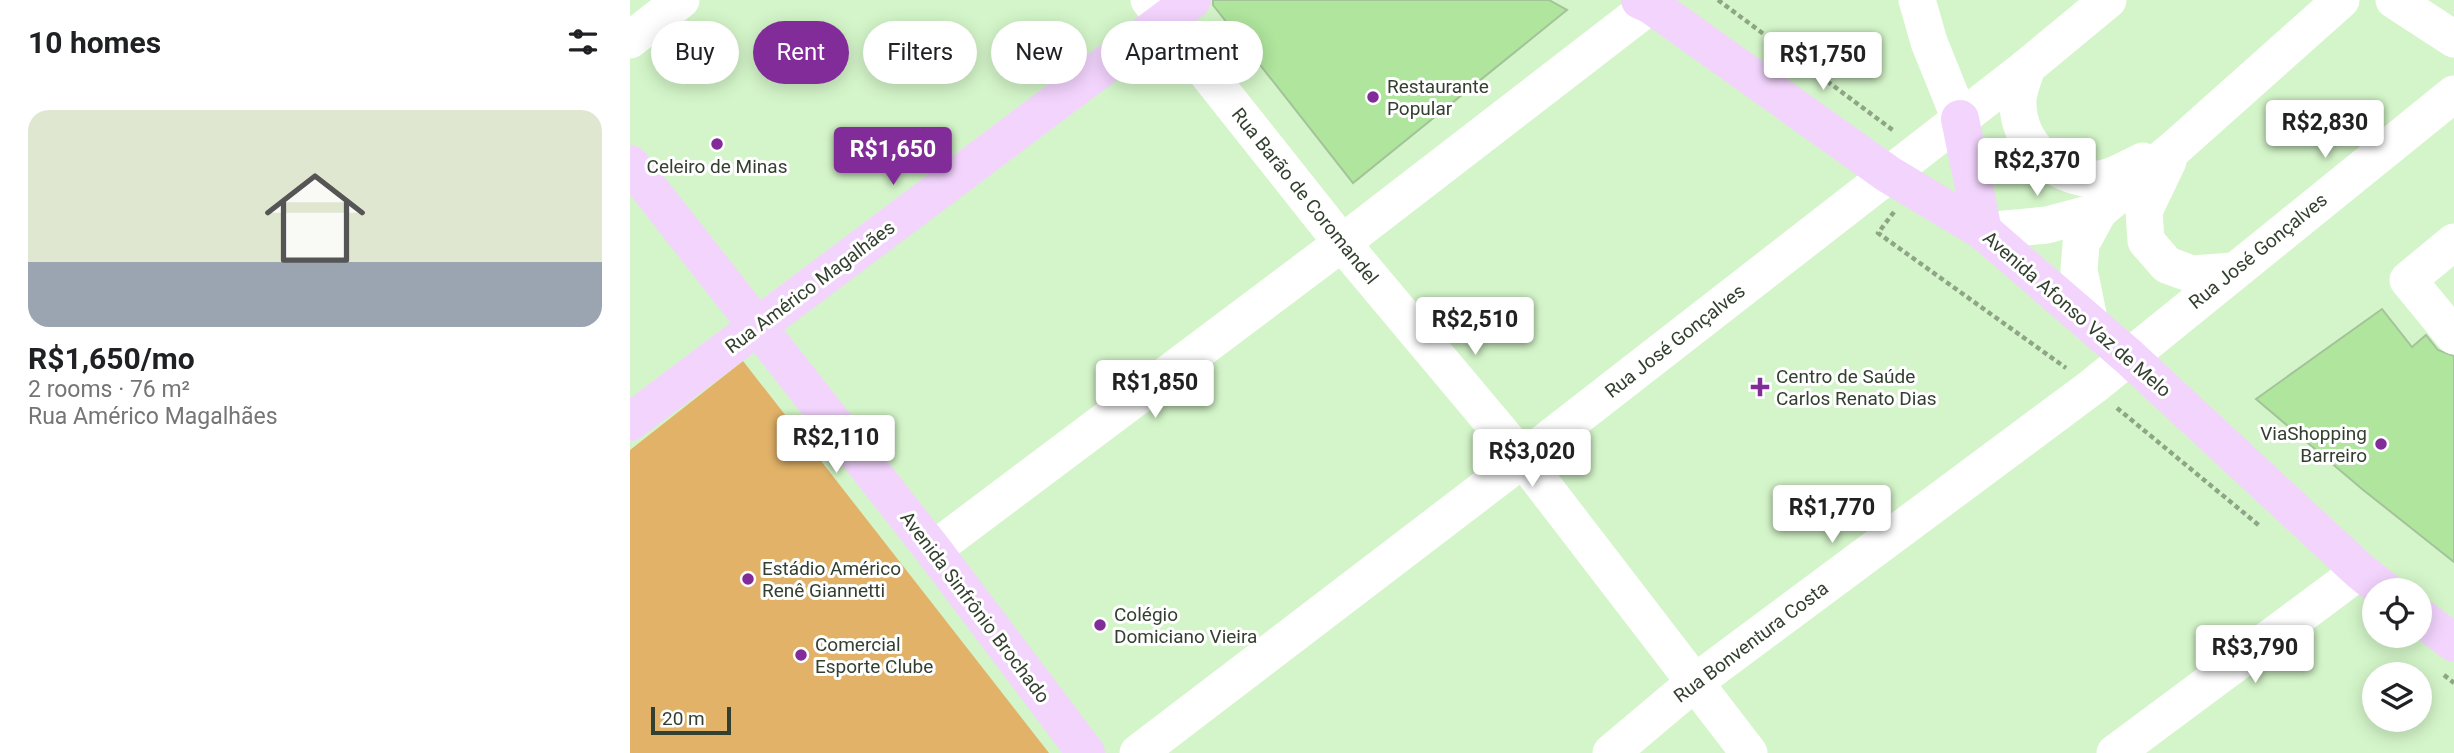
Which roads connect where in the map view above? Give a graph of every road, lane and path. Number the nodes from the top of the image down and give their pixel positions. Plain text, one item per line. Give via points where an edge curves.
1 (681, 0) edge
2 (1917, 0) edge
3 (2108, 0) edge
4 (2341, 0) edge
5 (2394, 0) edge
6 (1649, 2) edge
7 (1169, 7) edge
8 (2454, 39) edge
9 (630, 40) edge
10 (2027, 67) junction
11 (2454, 94) edge
12 (1960, 119) junction
13 (2175, 148) junction
14 (630, 164) edge
15 (1888, 174) junction
16 (2099, 211) junction
17 (1983, 231) junction
18 (1342, 243) junction
19 (2450, 255) edge
20 (2233, 271) junction
21 (2090, 324) junction
22 (757, 326) junction
23 (2454, 337) edge
24 (2129, 357) junction
25 (630, 422) edge
26 (1523, 459) junction
27 (933, 550) junction
28 (2370, 578) edge
29 (2362, 587) edge
30 (2432, 626) edge
31 (2454, 643) edge
32 (1694, 683) junction
33 (1086, 753) edge
34 (1138, 753) edge
35 (1611, 753) edge
36 (1749, 753) edge
37 (2115, 753) edge

1 - 9 street
2 - 12 street
3 - 10 street, Rua José Gonçalves
4 - 13 street
5 - 8 street
6 - 15 main road, Avenida Afonso Vaz de Melo
6 - 18 street
7 - 18 street, Rua Barão de Coromandel
7 - 22 main road, Rua Américo Magalhães
10 - 12 street, Rua José Gonçalves
10 - 13 street via 2018,98 2023,130 2040,158 2068,175 2100,180
11 - 20 street, Rua José Gonçalves
12 - 15 street, Rua José Gonçalves
12 - 17 main road
13 - 16 street
13 - 20 street via 2144,211 2146,241 2167,265 2192,274
14 - 22 main road, Avenida Sinfrônio Brochado
15 - 17 main road, Avenida Afonso Vaz de Melo
15 - 26 street, Rua José Gonçalves
16 - 17 street via 2048,225
16 - 21 street via 2081,244 2079,270
17 - 21 main road, Avenida Afonso Vaz de Melo
18 - 26 street, Rua Barão de Coromandel
18 - 27 street
19 - 23 street via 2407,280
20 - 24 street, Rua José Gonçalves
21 - 24 main road, Avenida Afonso Vaz de Melo
22 - 25 main road, Rua Américo Magalhães
22 - 27 main road, Avenida Sinfrônio Brochado
24 - 28 main road, Avenida Afonso Vaz de Melo
24 - 32 street, Rua Bonventura Costa
26 - 32 street, Rua Barão de Coromandel
26 - 34 street, Rua José Gonçalves
27 - 33 main road, Avenida Sinfrônio Brochado
29 - 37 street
30 - 31 main road
32 - 35 street, Rua Bonventura Costa
32 - 36 street, Rua Barão de Coromandel

